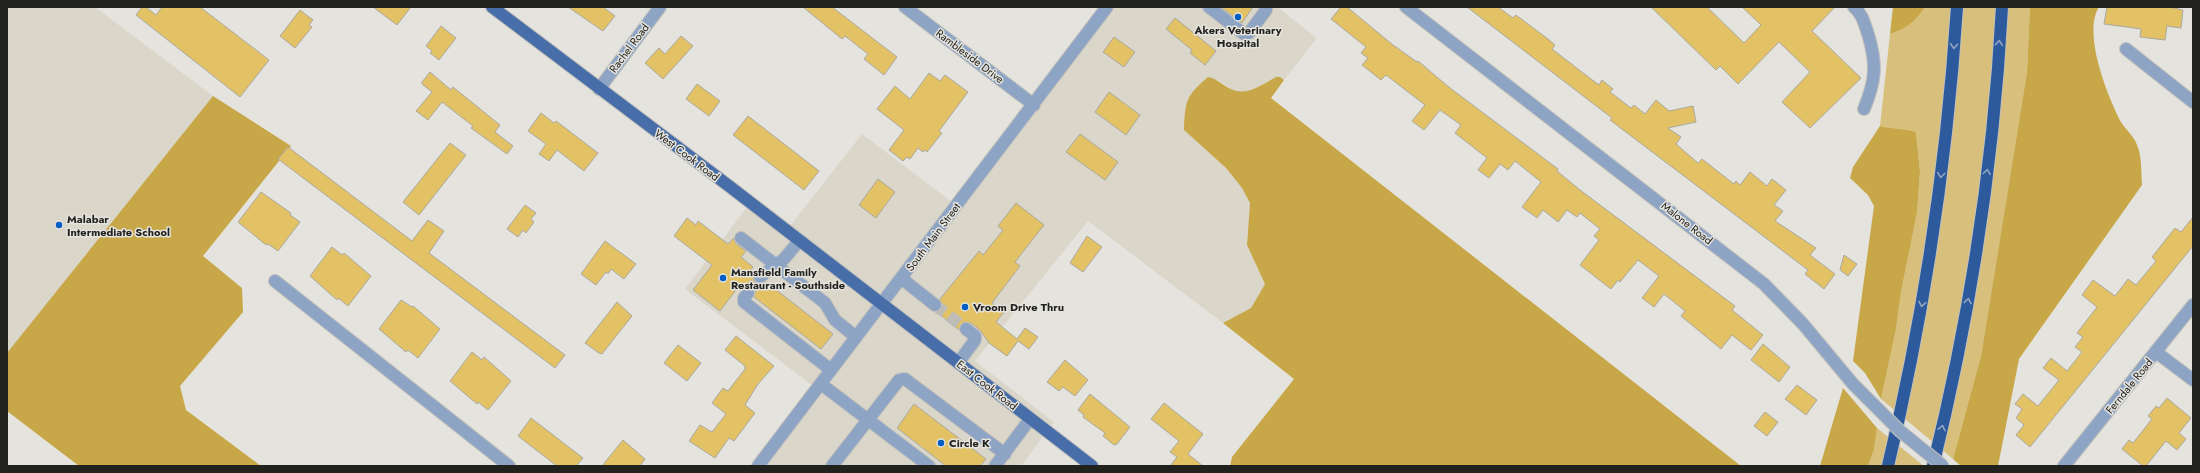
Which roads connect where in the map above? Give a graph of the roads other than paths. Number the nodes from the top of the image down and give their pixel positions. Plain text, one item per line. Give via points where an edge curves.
1 (492, 7) edge
2 (660, 7) edge
3 (905, 7) edge
4 (1107, 7) edge
5 (1209, 7) edge
6 (1266, 7) edge
7 (1406, 7) edge
8 (1957, 7) edge
9 (2002, 7) edge
10 (1861, 9) edge
11 (2126, 49) dead end
12 (599, 89) junction
13 (2193, 102) edge
14 (1034, 105) junction
15 (1864, 109) dead end
16 (741, 238) dead end
17 (799, 241) junction
18 (776, 265) junction
19 (760, 277) tunnel mouth
20 (901, 278) junction
21 (275, 281) dead end
22 (748, 293) dead end
23 (882, 304) junction
24 (935, 305) tunnel mouth
25 (2193, 305) edge
26 (966, 329) tunnel mouth
27 (856, 337) junction
28 (2156, 352) junction
29 (958, 363) junction
30 (831, 370) junction
31 (2193, 380) edge
32 (821, 384) junction
33 (1030, 419) junction
34 (868, 420) junction
35 (1004, 454) junction
36 (509, 466) edge
37 (758, 466) edge
38 (832, 466) edge
39 (929, 466) edge
40 (995, 466) edge
41 (1092, 466) edge
42 (1888, 466) edge
43 (1933, 466) edge
44 (1944, 466) edge
45 (2064, 466) edge

1 - 12 main road, West Cook Road
2 - 12 street, Rachel Road
3 - 14 street, Rambleside Drive
4 - 14 street, South Main Street
5 - 6 street via 1244,34 1249,33
7 - 44 street, Malone Road, bridge via 1764,284 1803,324 1853,384 1900,431
8 -> 42 highway via 1950,96 1927,273 1905,393
43 -> 9 highway via 1956,367 1980,223
10 - 15 street via 1874,57 1875,73
11 - 13 street
12 - 17 main road, West Cook Road
14 - 20 street, South Main Street
16 - 18 street
17 - 18 street
17 - 23 main road, West Cook Road
18 - 19 street
18 - 27 street via 825,303 835,320
20 - 23 street, South Main Street
20 - 24 street
21 - 36 street
22 - 30 street via 744,302
23 - 27 street, South Main Street
23 - 29 main road, East Cook Road
25 - 28 street, Ferndale Road
26 - 29 street via 975,336 975,340
27 - 30 street, South Main Street
28 - 31 street
28 - 45 street, Ferndale Road
29 - 33 main road, East Cook Road
30 - 32 street, South Main Street
32 - 34 street
32 - 37 street, South Main Street
33 - 35 street
33 - 41 main road, East Cook Road
34 - 35 street via 899,380 905,379
34 - 38 street
34 - 39 street
35 - 40 street

